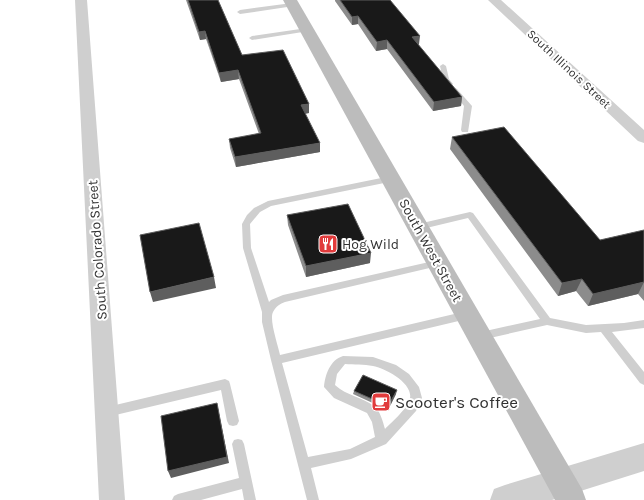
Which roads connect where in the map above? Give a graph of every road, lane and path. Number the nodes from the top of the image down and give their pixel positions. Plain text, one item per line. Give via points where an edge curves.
1 (81, 0) edge
2 (494, 0) edge
3 (292, 1) edge
4 (240, 12) dead end
5 (307, 30) junction
6 (252, 38) dead end
7 (443, 66) dead end
8 (465, 130) dead end
9 (644, 138) edge
10 (391, 179) junction
11 (418, 226) junction
12 (438, 263) junction
13 (266, 312) junction
14 (468, 315) junction
15 (547, 320) junction
16 (644, 324) edge
17 (604, 328) junction
18 (479, 336) junction
19 (276, 360) junction
20 (644, 380) edge
21 (107, 412) junction
22 (233, 421) dead end
23 (382, 440) junction
24 (238, 444) dead end
25 (644, 457) edge
26 (303, 464) junction
27 (246, 482) junction
28 (566, 491) edge
29 (112, 500) edge
30 (178, 500) edge
31 (250, 500) edge
32 (313, 500) edge
33 (505, 500) edge

1 - 21 street, South Colorado Street
2 - 9 street, South Illinois Street
3 - 4 lane
3 - 5 main road, South West Street
5 - 6 lane
5 - 10 main road, South West Street
7 - 8 lane via 446,79 468,106
10 - 11 main road, South West Street
10 - 13 lane via 268,204 250,217 246,224 247,248
11 - 12 main road, South West Street
11 - 15 lane via 470,215
12 - 13 lane via 283,299 274,303
12 - 14 main road, South West Street
13 - 19 lane
14 - 18 main road, South West Street
14 - 19 lane
15 - 17 lane via 586,329
15 - 18 lane
16 - 17 lane
17 - 20 lane
18 - 28 main road, South West Street
19 - 26 lane
21 - 22 lane via 225,384
21 - 29 street, South Colorado Street
23 - 23 lane via 412,408 416,398 414,390 405,377 392,368 373,361 343,360 333,368 329,387 338,395 371,410
23 - 26 lane via 351,454
24 - 27 lane
25 - 28 street
26 - 32 lane
27 - 30 lane
27 - 31 lane
28 - 33 street

